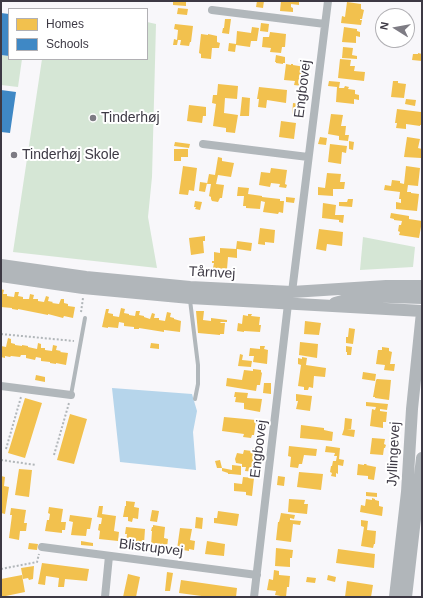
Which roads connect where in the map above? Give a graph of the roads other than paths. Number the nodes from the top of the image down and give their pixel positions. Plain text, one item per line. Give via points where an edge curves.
1 (328, 1) edge
2 (212, 10) dead end
3 (325, 24) junction
4 (203, 144) dead end
5 (308, 157) junction
6 (1, 265) edge
7 (1, 276) edge
8 (422, 286) edge
9 (190, 298) junction
10 (290, 298) junction
11 (422, 298) edge
12 (327, 306) junction
13 (422, 312) edge
14 (85, 318) road end
15 (1, 386) edge
16 (71, 395) joint
17 (195, 399) dead end
18 (422, 458) edge
19 (42, 547) road end
20 (109, 556) junction
21 (257, 575) junction
22 (105, 597) edge
23 (254, 597) edge
24 (395, 597) edge
25 (406, 597) edge

1 - 3 street, Engbovej
2 - 3 street
3 - 5 street, Engbovej
4 - 5 street
5 - 10 street, Engbovej
6 - 10 street, Tårnvej via 86,277
7 - 9 street, Tårnvej via 83,288
8 - 10 street, Tårnvej via 380,286
9 - 10 street, Tårnvej
9 - 17 lane via 198,365
10 - 12 street, Tårnvej
10 - 21 street, Engbovej
11 - 12 street via 360,296
12 - 13 street, Tårnvej
13 - 24 street, Jyllingevej via 407,492
14 - 16 lane
15 - 16 street
18 - 25 street, Jyllingevej
19 - 20 street, Blistrupvej
20 - 21 street, Blistrupvej
20 - 22 street
21 - 23 street, Engbovej

